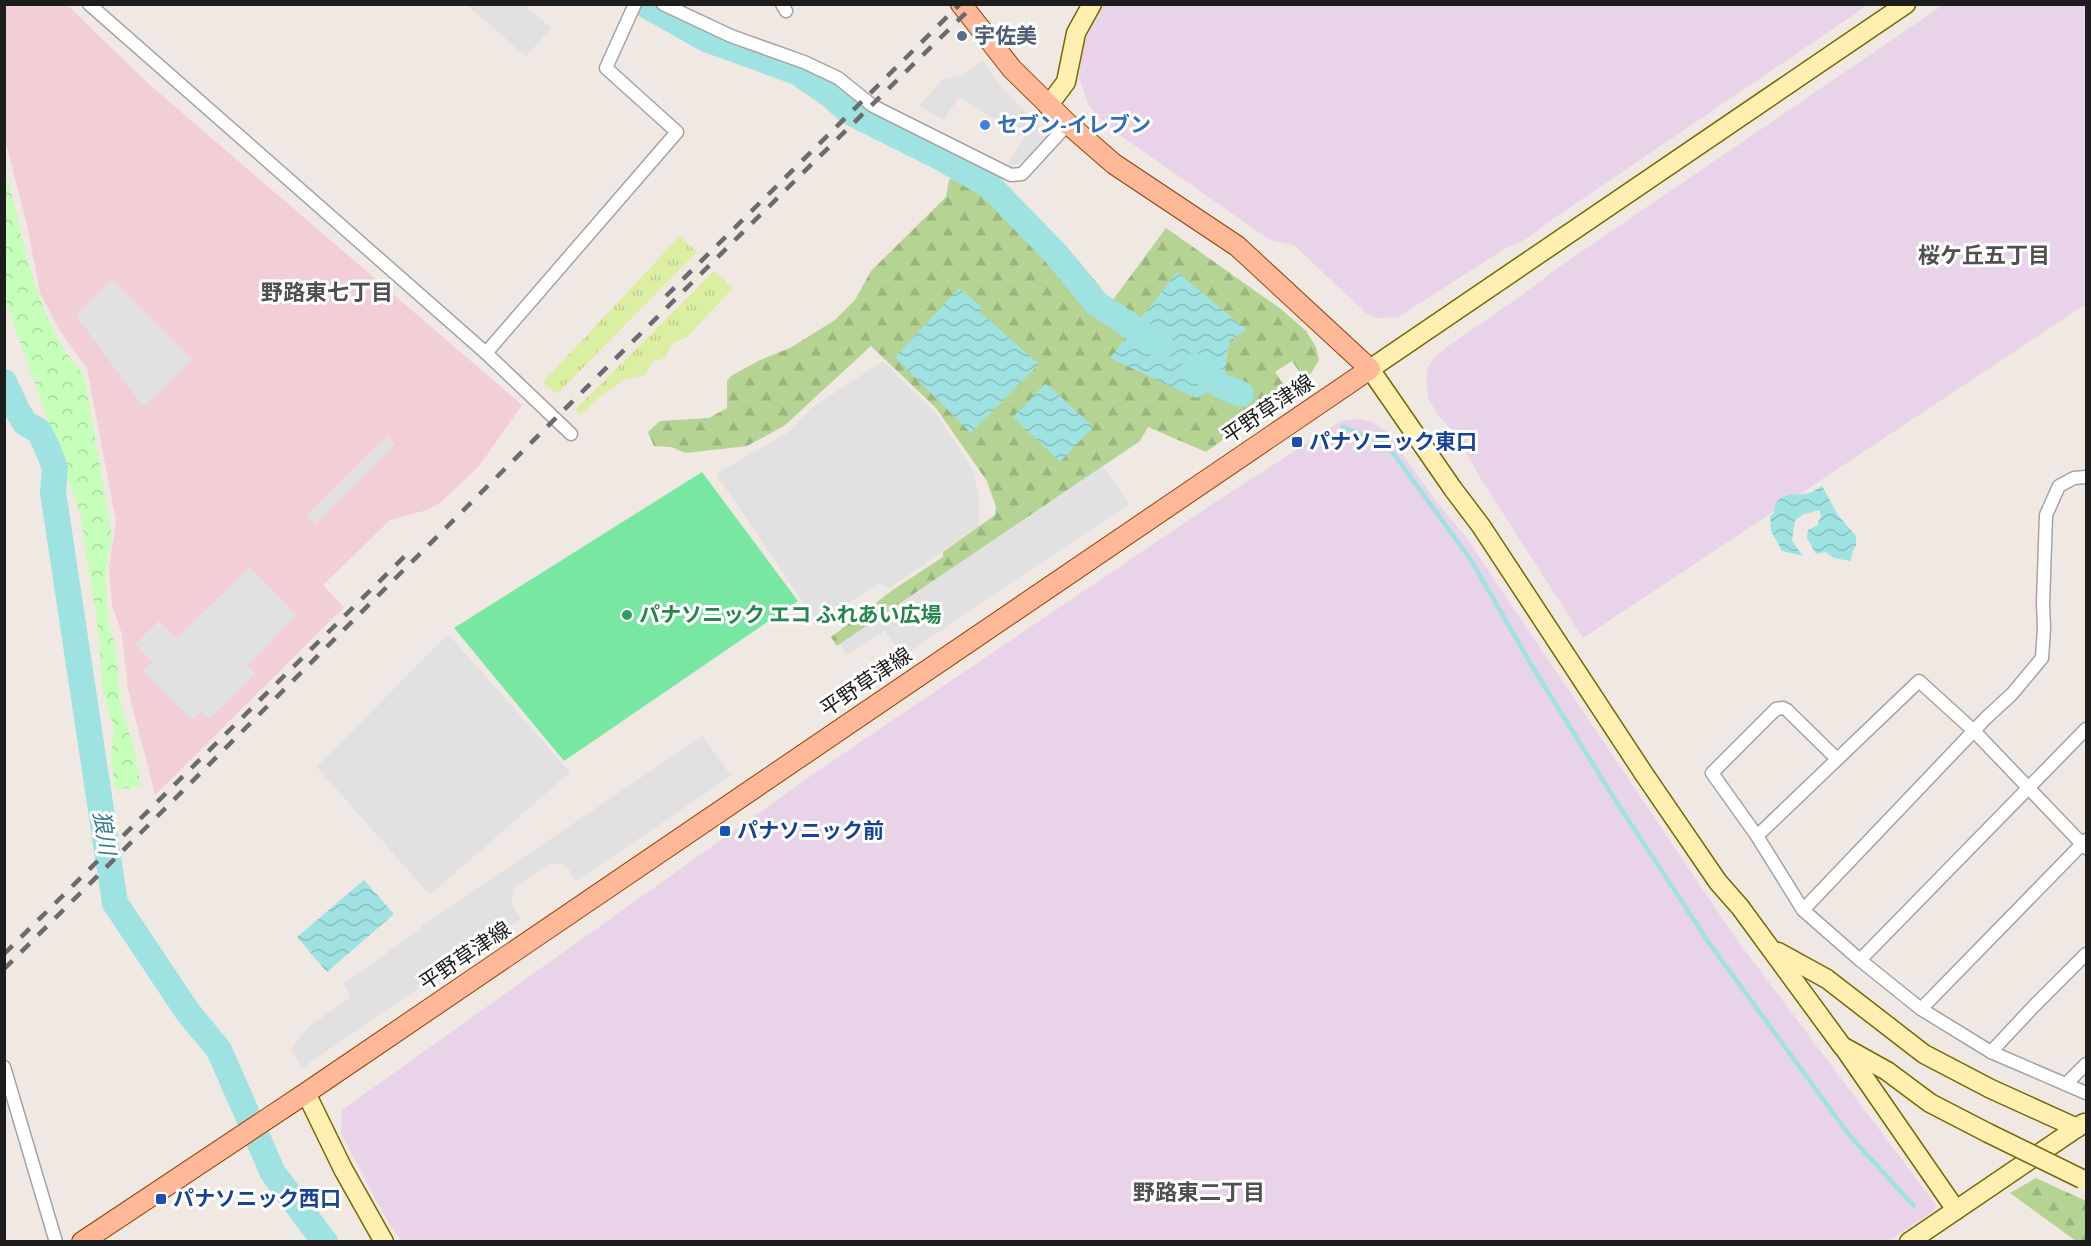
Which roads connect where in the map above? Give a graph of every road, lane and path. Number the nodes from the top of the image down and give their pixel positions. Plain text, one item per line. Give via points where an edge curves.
1 (663, 4) edge
2 (691, 4) edge
3 (961, 4) edge
4 (1092, 4) edge
5 (1906, 4) edge
6 (96, 7) edge
7 (634, 7) edge
8 (679, 12) junction
9 (1048, 106) junction
10 (1068, 124) junction
11 (486, 353) junction
12 (1370, 369) junction
13 (571, 434) dead end
14 (2086, 477) edge
15 (2086, 729) edge
16 (1974, 731) junction
17 (1838, 759) junction
18 (2029, 787) junction
19 (1757, 836) junction
20 (2085, 844) edge
21 (1803, 910) junction
22 (1768, 947) junction
23 (2086, 954) edge
24 (1860, 960) junction
25 (1922, 1009) junction
26 (1842, 1046) junction
27 (1992, 1052) junction
28 (2086, 1064) edge
29 (4, 1067) edge
30 (2067, 1083) junction
31 (306, 1093) junction
32 (2086, 1094) edge
33 (2082, 1125) edge
34 (2084, 1180) edge
35 (1956, 1210) junction
36 (56, 1242) edge
37 (82, 1242) edge
38 (384, 1242) edge
39 (1909, 1242) edge

1 - 8 street
2 - 8 street
3 - 9 main road via 1012,69
4 - 9 street via 1077,33 1066,82
5 - 12 street
6 - 11 street
7 - 11 street via 606,68 677,132
8 - 10 street via 838,78 873,105 1011,175 1022,174
9 - 10 main road
10 - 12 main road via 1114,164 1237,246
11 - 13 street
12 - 22 street via 1481,526 1718,882
12 - 31 main road, 平野草津線
14 - 16 street via 2059,486 2046,514 2042,658
15 - 18 street
16 - 17 street via 1919,681
16 - 18 street
16 - 21 street
17 - 19 street
17 - 19 street via 1787,710 1776,709 1713,773
18 - 20 street
18 - 24 street
19 - 21 street
20 - 25 street
21 - 24 street
22 - 26 street
22 - 33 street via 1827,979 1924,1054 1990,1089
23 - 27 street
24 - 25 street
25 - 27 street
26 - 34 street, bridge via 1887,1071 1930,1102
26 - 35 street
27 - 30 street
28 - 30 street
29 - 36 street
30 - 32 street
31 - 37 main road, 平野草津線
31 - 38 street
33 - 35 street
35 - 39 street

